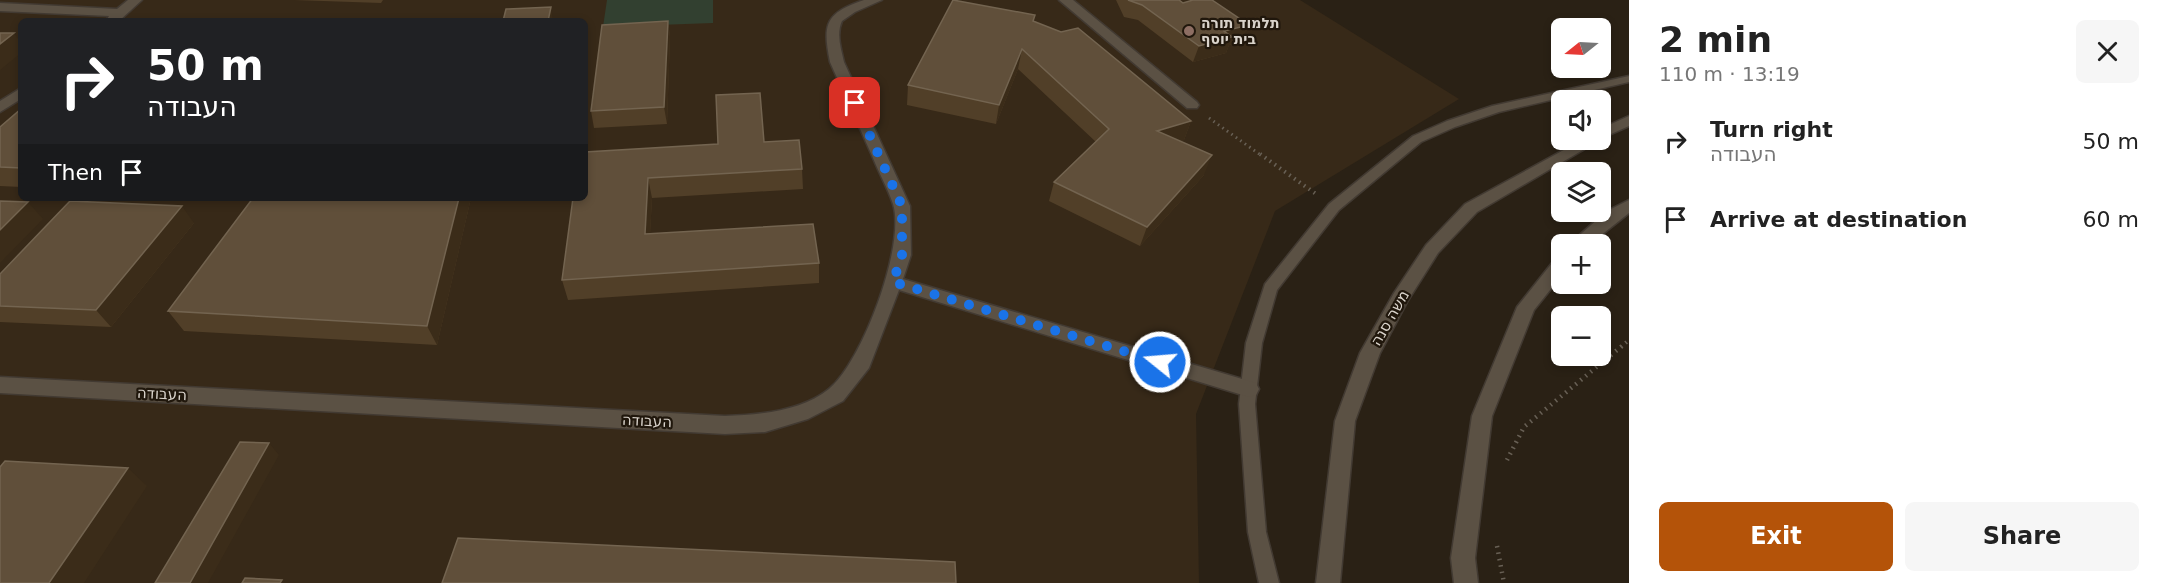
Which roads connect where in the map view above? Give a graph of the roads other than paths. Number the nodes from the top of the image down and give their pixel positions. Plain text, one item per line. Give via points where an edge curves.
1 (136, 0) edge
2 (876, 0) edge
3 (1065, 0) edge
4 (0, 8) edge
5 (116, 17) edge
6 (1629, 79) edge
7 (18, 94) edge
8 (1192, 105) road end
9 (0, 108) edge
10 (1629, 120) edge
11 (1611, 129) edge
12 (1574, 150) edge
13 (1629, 205) edge
14 (1591, 234) edge
15 (1551, 276) edge
16 (893, 282) junction
17 (0, 385) edge
18 (1249, 389) junction
19 (1269, 583) edge
20 (1328, 583) edge
21 (1466, 583) edge

1 - 5 street
2 - 16 street, העבודה via 840,14 831,24 831,37 837,62 902,206 902,255
3 - 8 street
4 - 5 street
6 - 18 lane via 1496,109 1450,124 1417,140 1380,168 1334,207 1270,288 1254,343
7 - 9 street
10 - 11 street
12 - 20 street, משה סנה via 1471,208 1432,249 1400,298 1370,353 1345,421
13 - 14 street
15 - 21 street via 1526,307 1482,416 1463,558
16 - 17 street, העבודה via 859,368 836,395 801,413 765,423 725,425
16 - 18 street
18 - 19 lane via 1257,532

